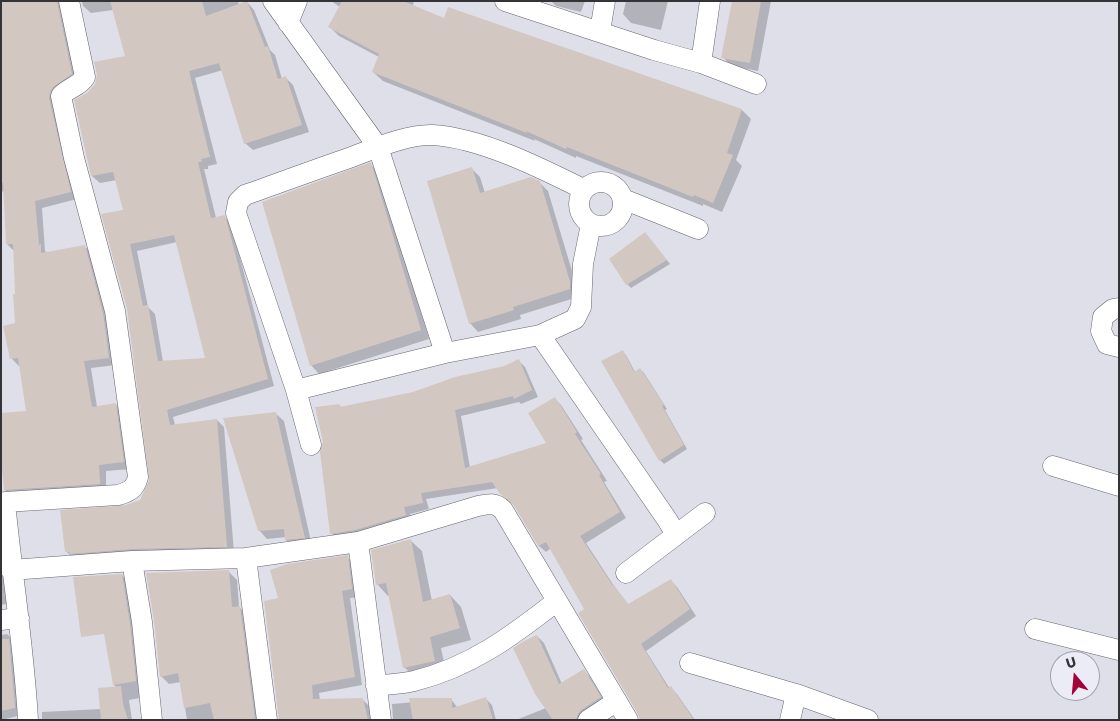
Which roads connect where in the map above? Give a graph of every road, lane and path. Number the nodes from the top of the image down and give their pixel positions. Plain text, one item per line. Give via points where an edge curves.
1 (69, 1) edge
2 (273, 1) edge
3 (297, 1) edge
4 (505, 1) edge
5 (605, 1) edge
6 (710, 1) edge
7 (288, 23) junction
8 (600, 31) junction
9 (701, 63) junction
10 (756, 84) dead end
11 (378, 147) junction
12 (583, 189) junction
13 (623, 198) junction
14 (591, 224) junction
15 (698, 229) dead end
16 (1119, 308) edge
17 (540, 335) junction
18 (1119, 347) edge
19 (445, 353) junction
20 (296, 390) junction
21 (311, 445) dead end
22 (1053, 466) dead end
23 (1119, 486) edge
24 (3, 503) edge
25 (705, 513) dead end
26 (676, 535) junction
27 (358, 542) junction
28 (246, 558) junction
29 (132, 561) junction
30 (11, 570) junction
31 (626, 573) dead end
32 (557, 601) junction
33 (10, 619) edge
34 (1035, 629) dead end
35 (1119, 650) edge
36 (690, 663) dead end
37 (376, 686) junction
38 (796, 694) junction
39 (617, 701) junction
40 (28, 720) edge
41 (152, 720) edge
42 (267, 720) edge
43 (380, 720) edge
44 (588, 720) edge
45 (628, 720) edge
46 (790, 720) edge
47 (868, 720) edge

1 - 24 street via 85,78 61,96 115,311 138,477 134,487 118,495
2 - 7 street
3 - 7 street
4 - 8 street
5 - 8 street
6 - 9 street
7 - 11 street
8 - 9 street
9 - 10 street
11 - 12 street via 432,135 468,141 519,159
11 - 19 street
11 - 20 street via 245,195 238,202 236,213
12 - 13 street via 591,183 611,183
12 - 14 street via 578,209
13 - 14 street via 623,209 618,218 600,227
13 - 15 street
14 - 17 street via 583,264 581,307 576,319
16 - 18 street via 1103,316 1101,331 1106,344
17 - 19 street
17 - 26 street
19 - 20 street
20 - 21 street
22 - 23 street
24 - 30 street
25 - 26 street
26 - 31 street
27 - 28 street
27 - 32 street via 491,503 503,510
27 - 37 street
28 - 29 street
28 - 42 street
29 - 30 street
29 - 41 street
30 - 33 street
32 - 37 street via 474,660 414,681
32 - 39 street
33 - 40 street via 27,694
34 - 35 street
36 - 38 street
37 - 43 street
38 - 46 street
38 - 47 street
39 - 44 street
39 - 45 street

